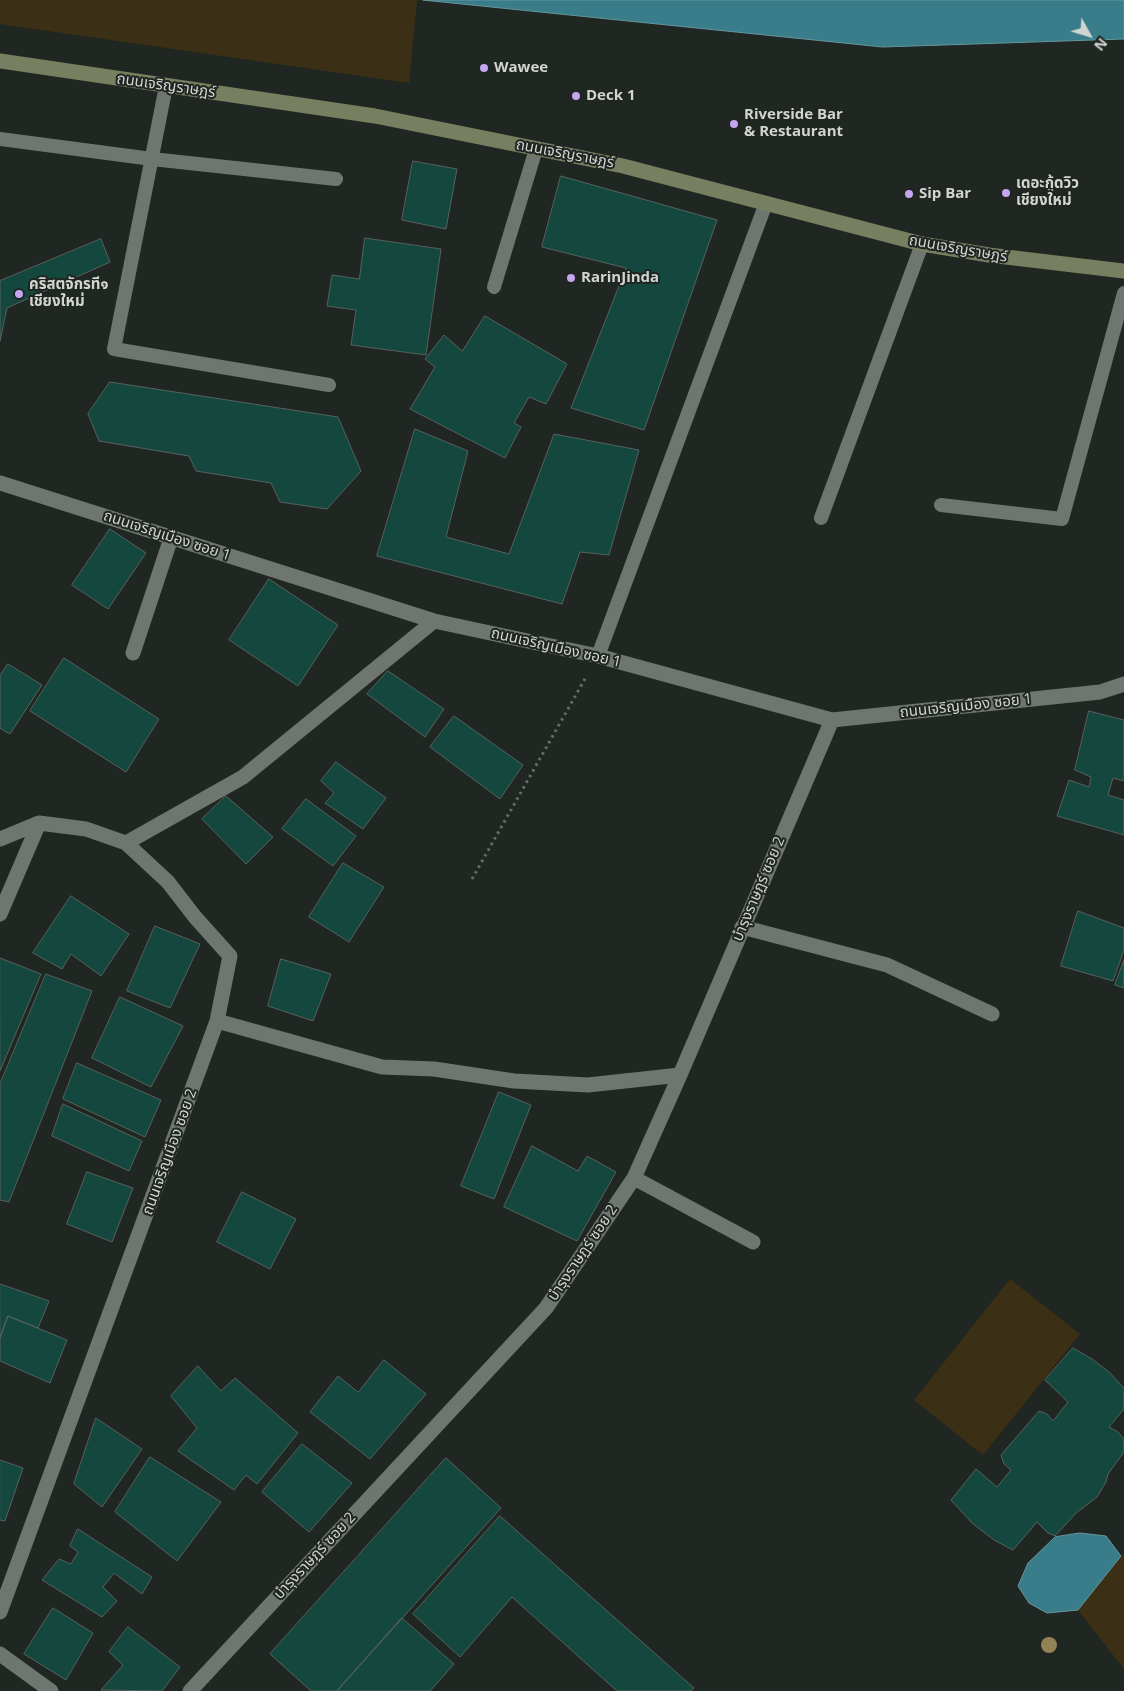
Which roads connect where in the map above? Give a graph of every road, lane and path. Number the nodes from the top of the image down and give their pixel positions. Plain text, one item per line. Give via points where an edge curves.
1 (0, 61) edge
2 (166, 86) junction
3 (0, 139) edge
4 (536, 149) junction
5 (152, 159) junction
6 (336, 180) dead end
7 (766, 204) junction
8 (922, 244) junction
9 (1124, 271) edge
10 (494, 287) dead end
11 (1124, 293) edge
12 (329, 385) dead end
13 (0, 483) edge
14 (942, 505) dead end
15 (820, 518) dead end
16 (171, 538) junction
17 (434, 621) junction
18 (133, 653) dead end
19 (598, 656) junction
20 (1124, 684) edge
21 (832, 720) junction
22 (39, 823) junction
23 (0, 838) edge
24 (126, 843) junction
25 (472, 879) dead end
26 (0, 914) edge
27 (742, 927) junction
28 (992, 1014) dead end
29 (218, 1021) junction
30 (680, 1075) junction
31 (634, 1178) junction
32 (753, 1242) dead end
33 (0, 1612) edge
34 (0, 1654) edge
35 (51, 1691) edge
36 (190, 1691) edge

1 - 2 main road, ถนนเจริญราษฎร์
2 - 4 main road, ถนนเจริญราษฎร์ via 375,116
2 - 5 lane
3 - 5 lane
4 - 7 main road, ถนนเจริญราษฎร์ via 623,166
4 - 10 lane
5 - 6 lane
5 - 12 lane via 114,349
7 - 8 main road, ถนนเจริญราษฎร์
7 - 19 lane
8 - 9 main road, ถนนเจริญราษฎร์
8 - 15 lane
11 - 14 lane via 1062,518
13 - 16 street, ถนนเจริญเมือง ซอย 1
16 - 17 street, ถนนเจริญเมือง ซอย 1
16 - 18 street
17 - 19 street, ถนนเจริญเมือง ซอย 1
17 - 24 street via 243,777
19 - 21 street, ถนนเจริญเมือง ซอย 1
19 - 25 path
20 - 21 street, ถนนเจริญเมือง ซอย 1 via 1100,692
21 - 27 street, บำรุงราษฏร์ ซอย 2
22 - 23 street, ถนนเจริญเมือง ซอย 2
22 - 24 street, ถนนเจริญเมือง ซอย 2 via 86,829
22 - 26 street
24 - 29 street, ถนนเจริญเมือง ซอย 2 via 168,882 230,956
27 - 28 street via 887,965
27 - 30 street, บำรุงราษฏร์ ซอย 2
29 - 30 street via 382,1067 434,1069 514,1082 588,1085
29 - 33 street, ถนนเจริญเมือง ซอย 2
30 - 31 street, บำรุงราษฏร์ ซอย 2
31 - 32 street
31 - 36 street, บำรุงราษฏร์ ซอย 2 via 546,1308
34 - 35 street

